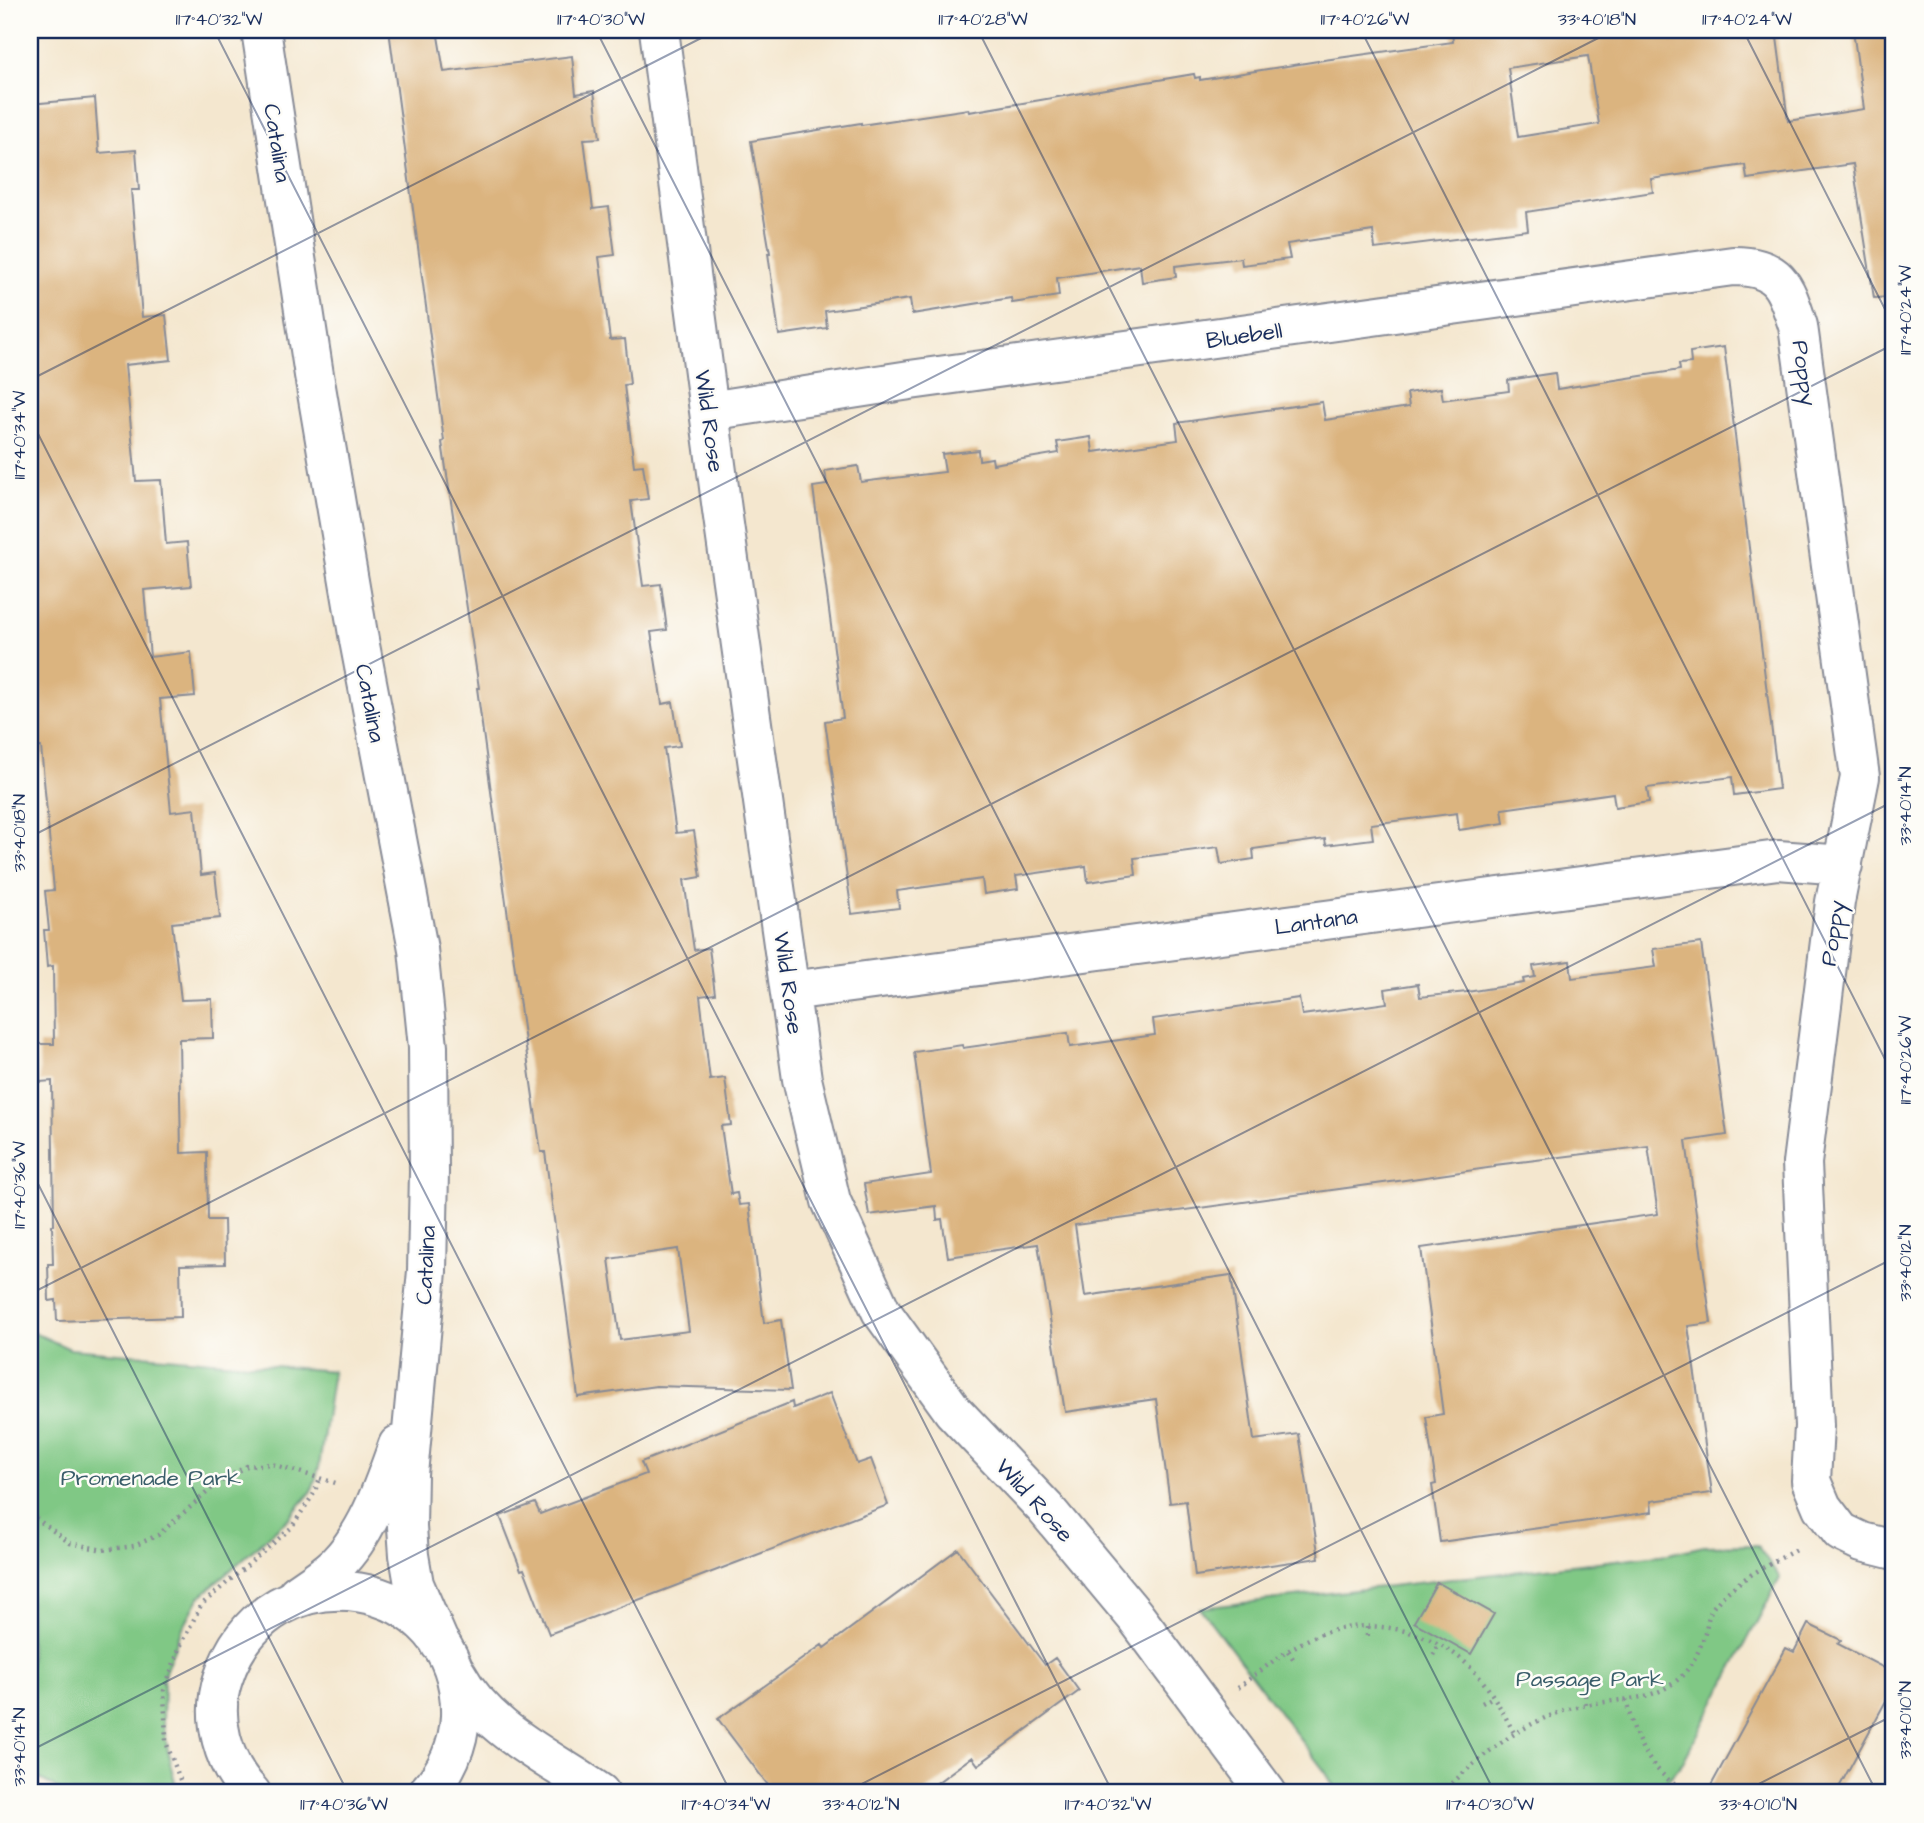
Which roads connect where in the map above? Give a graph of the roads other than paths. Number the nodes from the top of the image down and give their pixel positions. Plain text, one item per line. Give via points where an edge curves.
1 (261, 30) edge
2 (659, 30) edge
3 (1778, 278) joint
4 (709, 411) junction
5 (1843, 865) junction
6 (790, 991) junction
7 (416, 1379) junction
8 (1894, 1550) edge
9 (286, 1602) junction
10 (445, 1653) junction
11 (241, 1785) edge
12 (427, 1793) edge
13 (600, 1793) edge
14 (1267, 1793) edge

1 - 7 street, Catalina via 332,481 418,949 428,1047 429,1172
2 - 4 street, Wild Rose
3 - 4 street, Bluebell via 1754,266 1733,266
3 - 5 street, Poppy via 1798,326 1860,777
4 - 6 street, Wild Rose
5 - 6 street, Lantana via 1777,860
5 - 8 street, Poppy via 1802,1163 1814,1426 1811,1481 1822,1507 1841,1532
6 - 14 street, Wild Rose via 802,1079 831,1201 881,1311 953,1411 1045,1508 1135,1616
7 - 9 street, Catalina via 380,1496 352,1545 331,1569
7 - 10 street, Catalina via 408,1474 409,1555 414,1584
9 - 10 street via 328,1591 371,1594 410,1613
9 - 11 street, Catalina via 238,1645 221,1685 219,1728
10 - 12 street via 457,1684 460,1727 446,1768
10 - 13 street via 486,1714 533,1751

